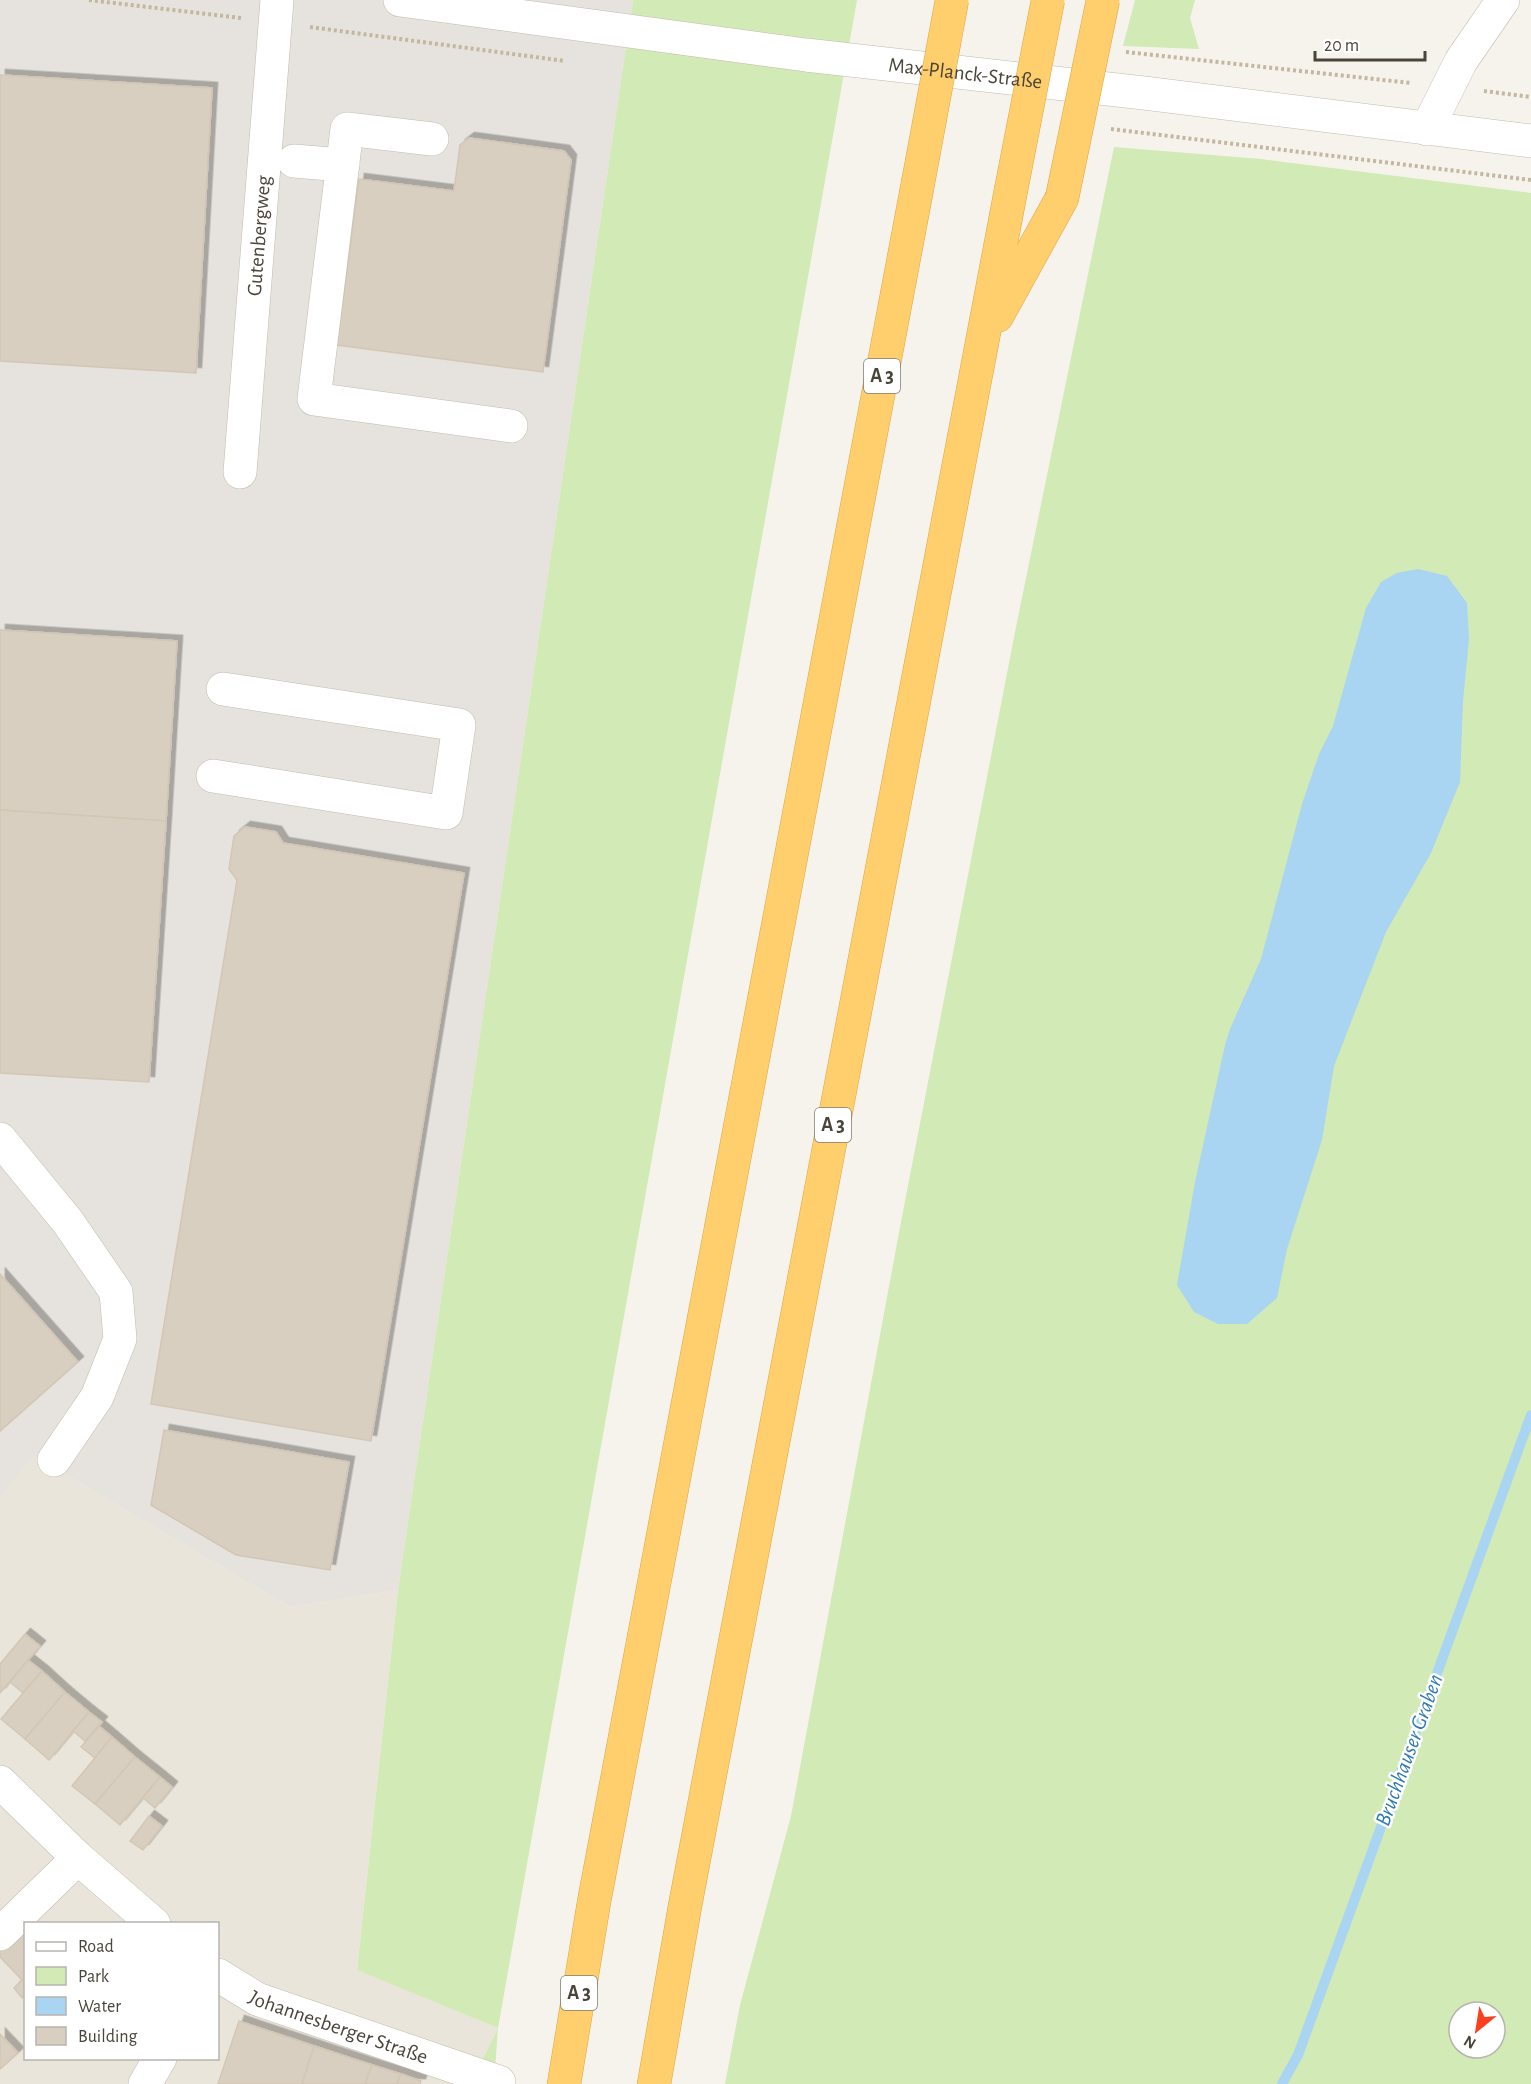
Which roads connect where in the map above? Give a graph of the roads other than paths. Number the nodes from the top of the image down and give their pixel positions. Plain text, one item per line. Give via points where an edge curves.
1 (277, 0) edge
2 (400, 0) edge
3 (952, 0) edge
4 (1048, 0) edge
5 (1103, 0) edge
6 (1503, 0) edge
7 (1427, 129) junction
8 (432, 139) dead end
9 (1531, 141) edge
10 (294, 161) dead end
11 (342, 165) junction
12 (982, 344) junction
13 (511, 426) dead end
14 (240, 472) dead end
15 (223, 689) dead end
16 (213, 776) dead end
17 (0, 1139) edge
18 (54, 1460) dead end
19 (0, 1782) edge
20 (78, 1858) junction
21 (153, 1922) edge
22 (0, 1934) edge
23 (219, 1976) edge
24 (159, 2060) edge
25 (458, 2077) edge
26 (499, 2082) dead end
27 (144, 2084) edge
28 (564, 2084) edge
29 (654, 2084) edge

1 - 14 street, Gutenbergweg
2 - 7 street, Max-Planck-Straße via 806,55
3 - 28 highway, A 3, bridge via 594,1902
4 - 12 highway, A 3, bridge
5 - 12 highway, bridge via 1062,198
6 - 7 street via 1461,61
7 - 9 street, Max-Planck-Straße
8 - 11 street via 347,129
10 - 11 street
11 - 13 street via 315,399
12 - 29 highway, A 3
15 - 16 street via 459,725 446,813
17 - 18 street via 68,1222 116,1292 120,1339 97,1397
19 - 20 street
20 - 21 street
20 - 22 street
23 - 25 street, Johannesberger Straße via 257,1999
24 - 27 street
25 - 26 street, Johannesberger Straße

